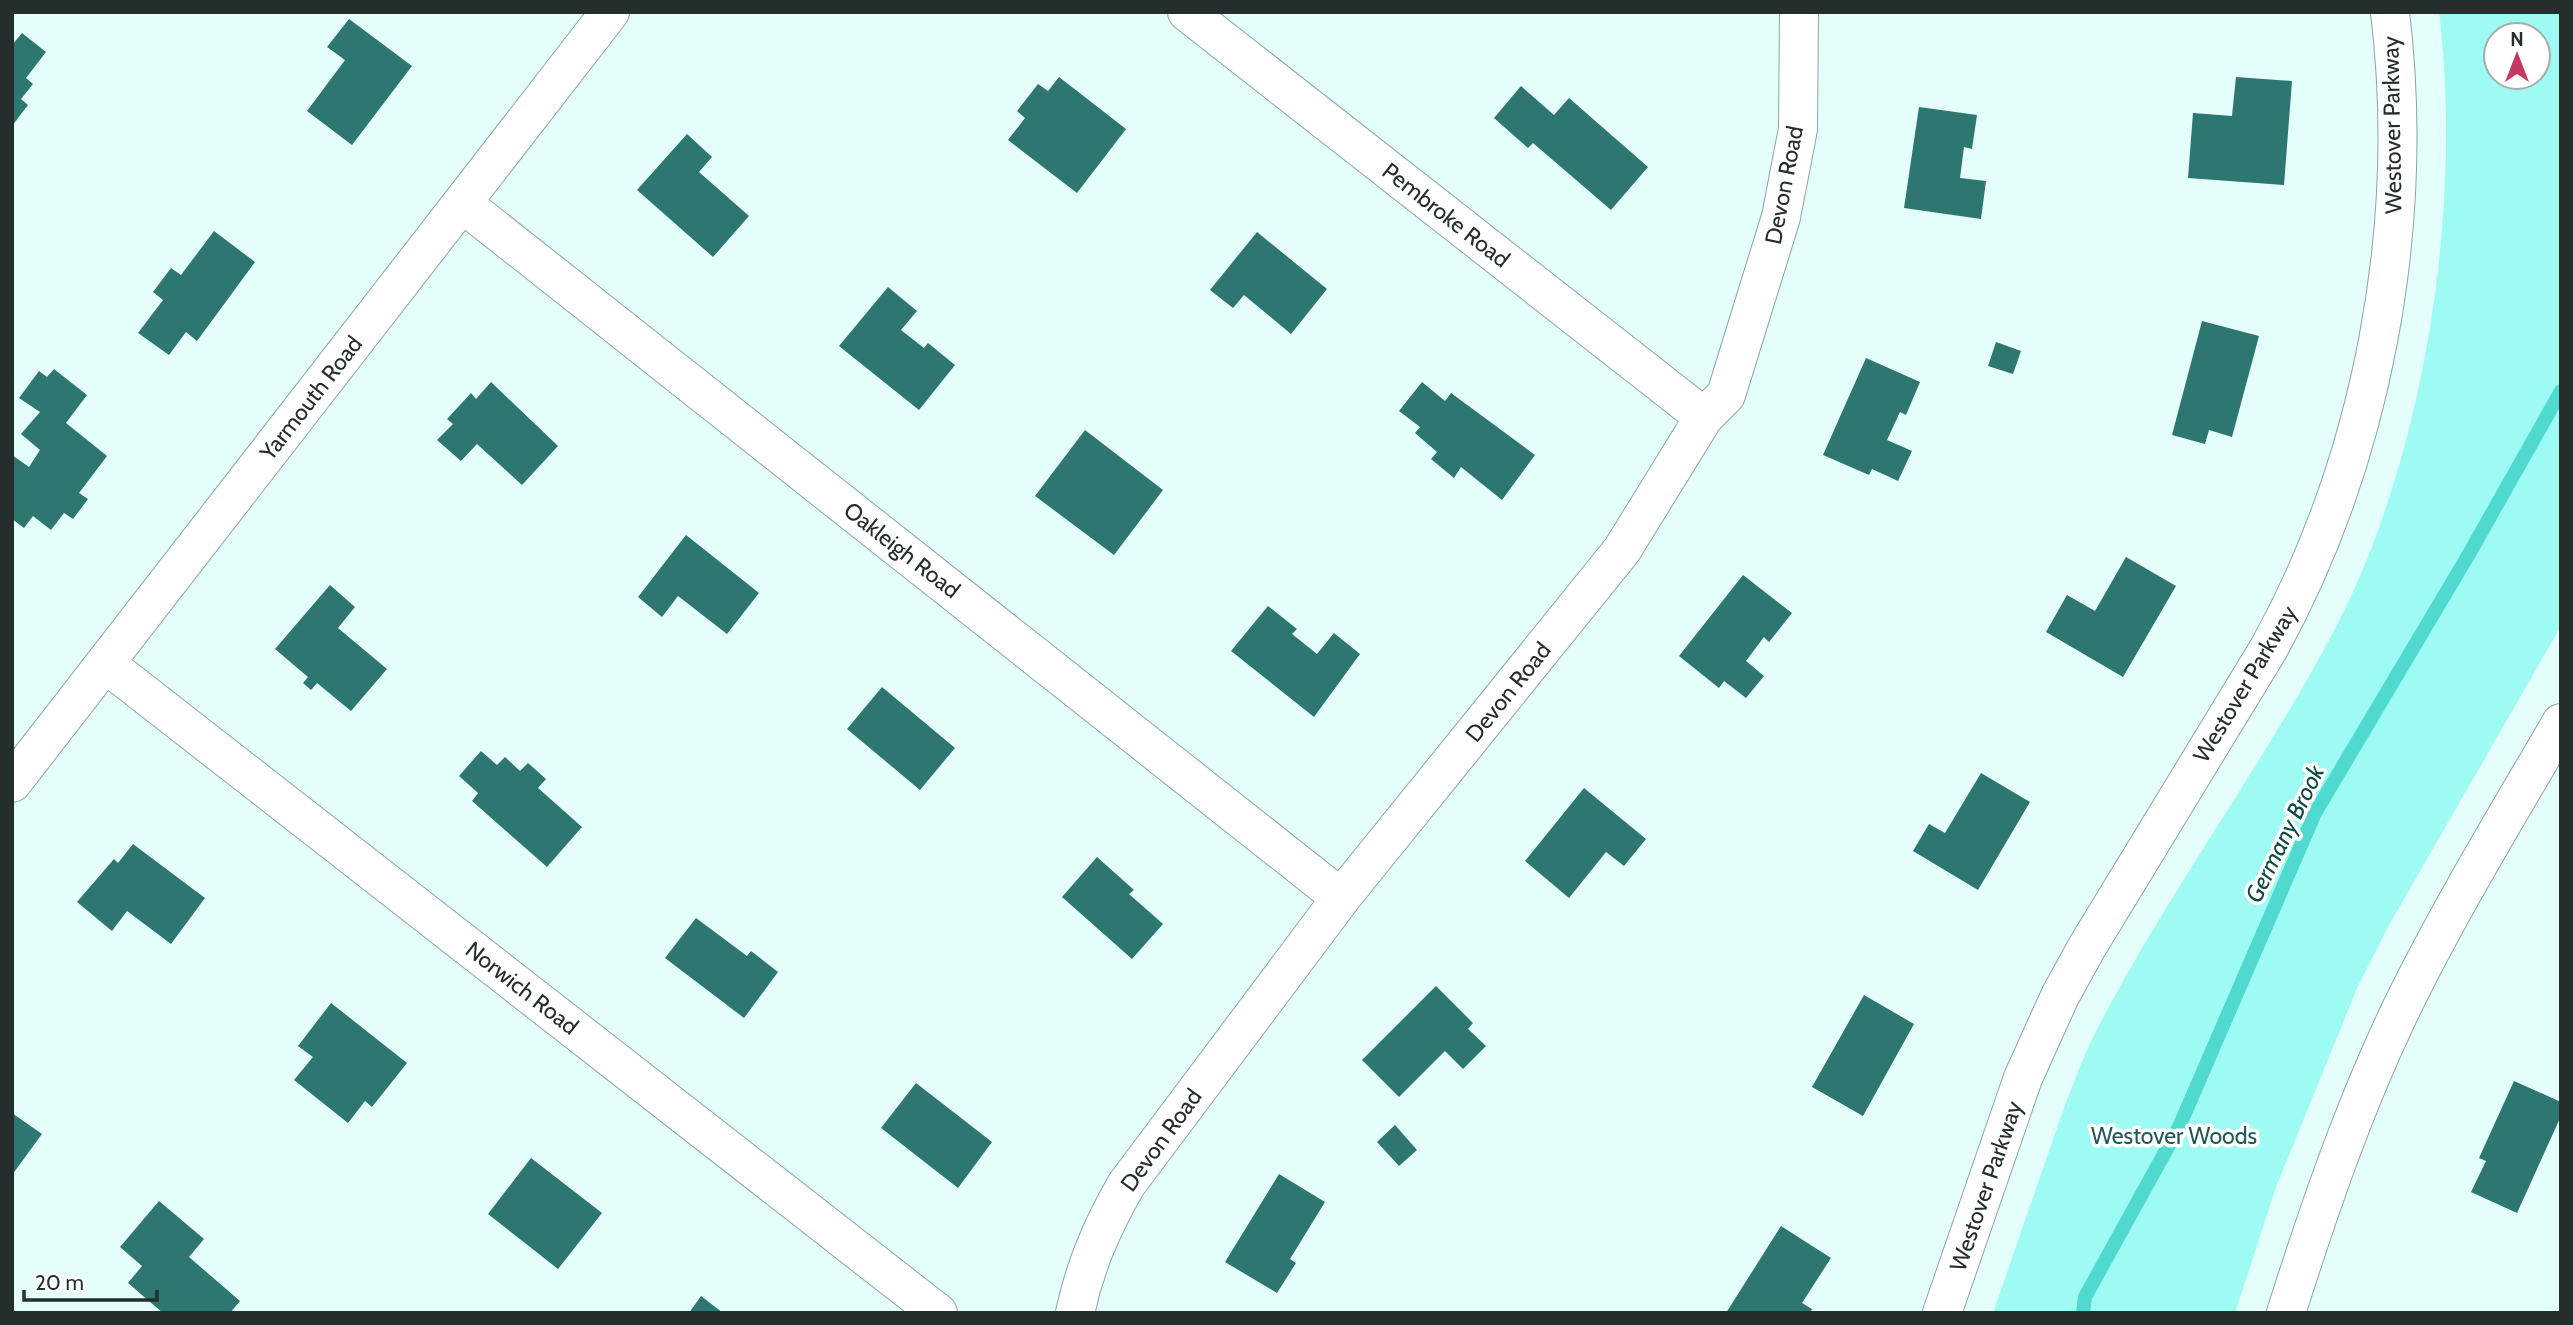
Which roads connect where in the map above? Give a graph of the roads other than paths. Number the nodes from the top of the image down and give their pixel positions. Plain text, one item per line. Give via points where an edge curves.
1 (610, 12) edge
2 (1187, 12) edge
3 (1799, 12) edge
4 (2390, 12) edge
5 (462, 203) junction
6 (1704, 417) junction
7 (106, 664) junction
8 (2561, 723) edge
9 (12, 783) edge
10 (1341, 898) junction
11 (938, 1313) edge
12 (1075, 1313) edge
13 (1942, 1313) edge
14 (2286, 1313) edge

1 - 5 street, Yarmouth Road
2 - 6 street, Pembroke Road
3 - 6 street, Devon Road via 1798,129 1781,217 1726,395
4 - 13 street, Westover Parkway via 2396,87 2395,208 2369,382 2338,494 2320,546 2276,636 2055,1006 2023,1078
5 - 7 street, Yarmouth Road
5 - 10 street, Oakleigh Road
6 - 10 street, Devon Road via 1622,550
7 - 9 street, Yarmouth Road
7 - 11 street, Norwich Road
8 - 14 street via 2402,1007 2326,1192
10 - 12 street, Devon Road via 1126,1185 1102,1227 1082,1278

